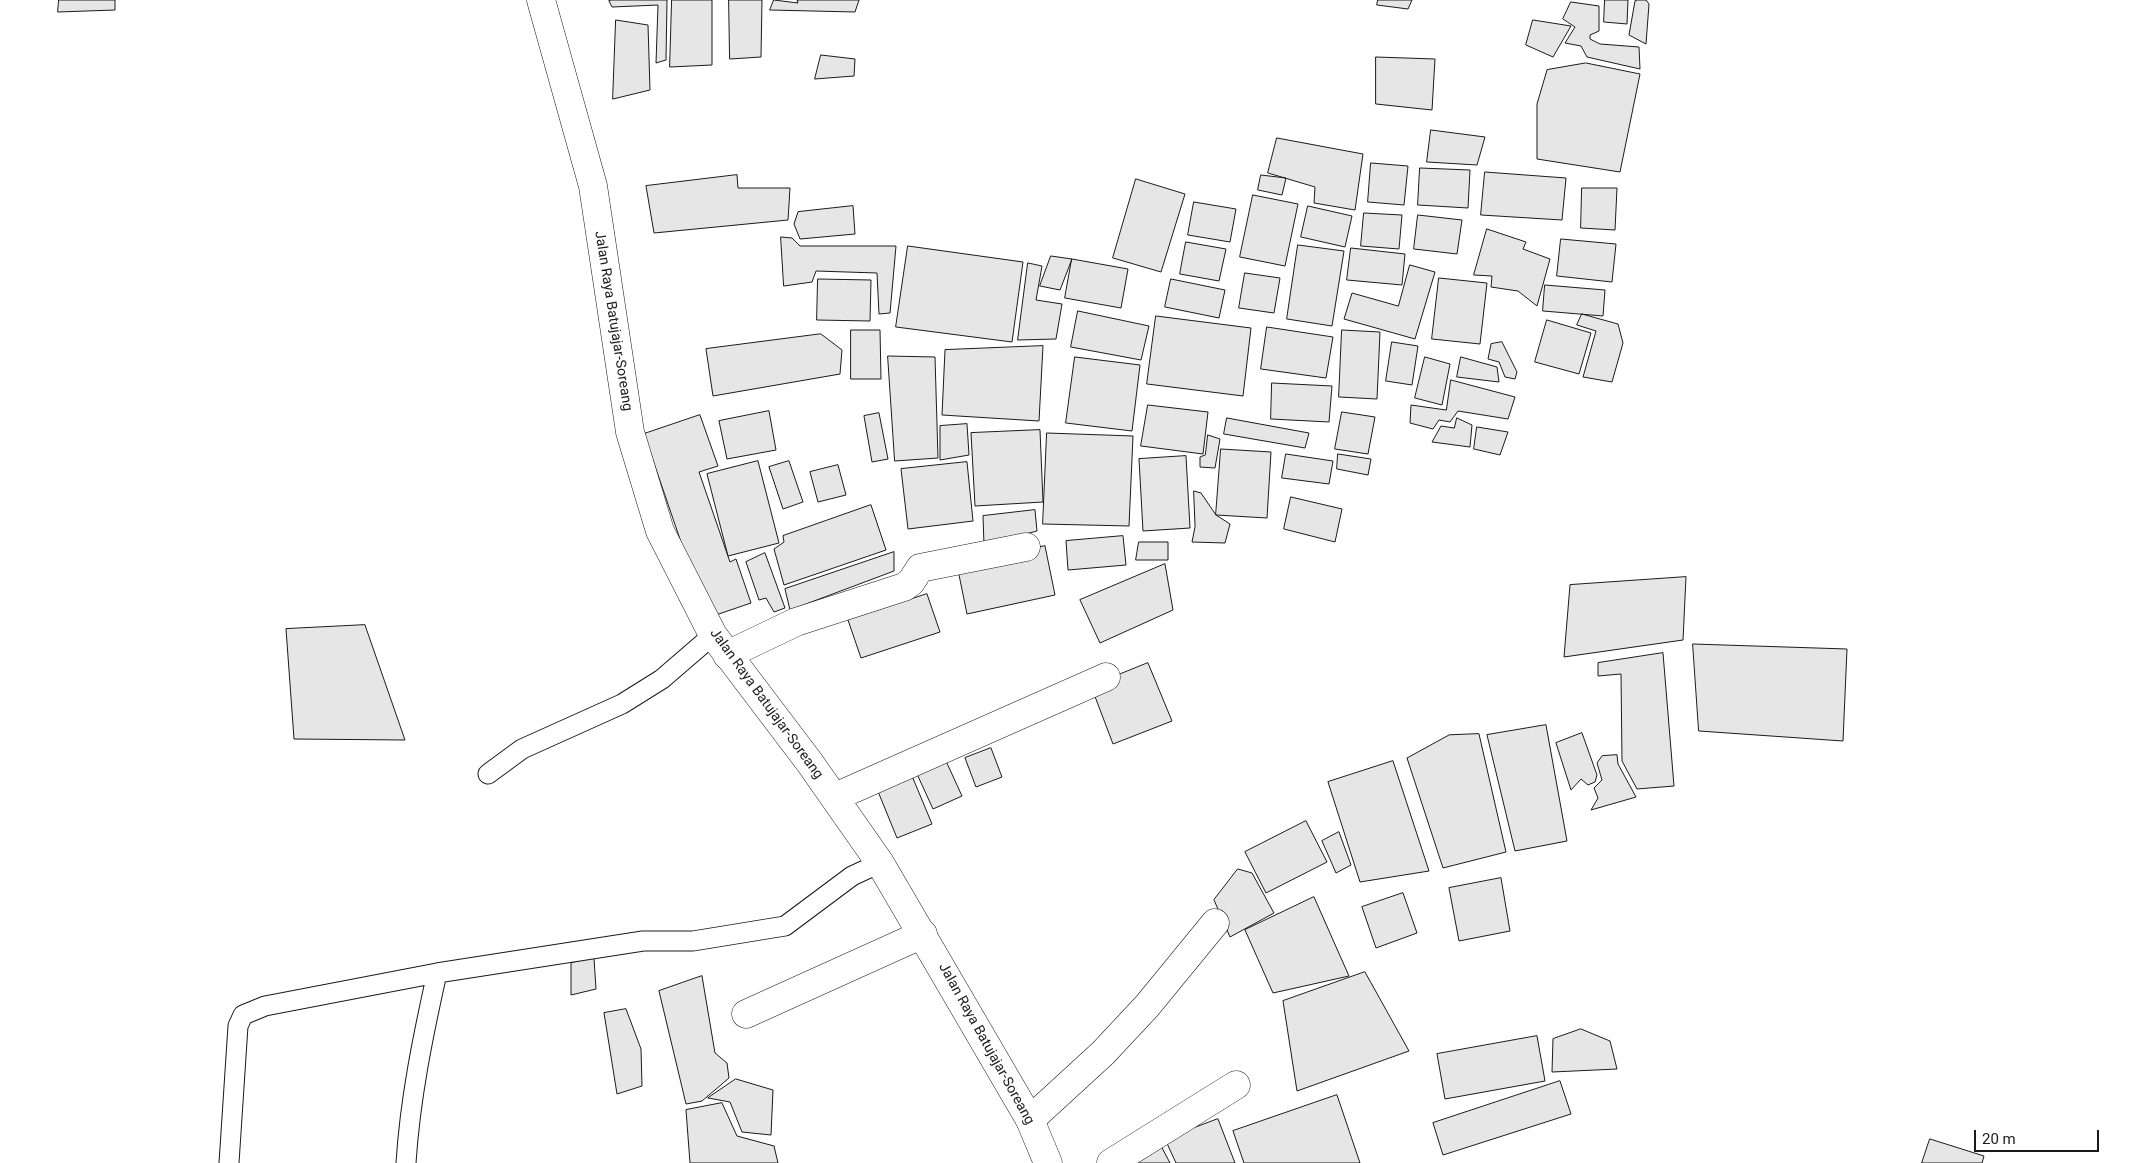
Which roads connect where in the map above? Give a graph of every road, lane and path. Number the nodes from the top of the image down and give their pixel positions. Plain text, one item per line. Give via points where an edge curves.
1 (541, 0) edge
2 (1026, 547) dead end
3 (720, 645) junction
4 (1106, 677) dead end
5 (488, 774) dead end
6 (835, 797) junction
7 (880, 863) junction
8 (1215, 923) dead end
9 (923, 934) junction
10 (437, 974) junction
11 (746, 1014) dead end
12 (1236, 1085) dead end
13 (1030, 1120) junction
14 (229, 1163) edge
15 (406, 1163) edge
16 (1048, 1163) edge
17 (1111, 1163) edge

1 - 3 main road, Jalan Raya Batujajar-Soreang via 593,186 630,432 660,531
2 - 3 main road via 920,568 904,587
3 - 5 lane via 622,704 522,749
3 - 6 main road, Jalan Raya Batujajar-Soreang
4 - 6 main road
6 - 7 main road, Jalan Raya Batujajar-Soreang
7 - 9 main road, Jalan Raya Batujajar-Soreang
7 - 10 lane via 852,876 785,926 693,942 643,941
8 - 13 main road via 1147,1006 1103,1053
9 - 11 main road
9 - 13 main road, Jalan Raya Batujajar-Soreang
10 - 14 lane via 264,1006 243,1015 238,1026
10 - 15 lane via 420,1048
12 - 17 main road
13 - 16 main road, Jalan Raya Batujajar-Soreang

